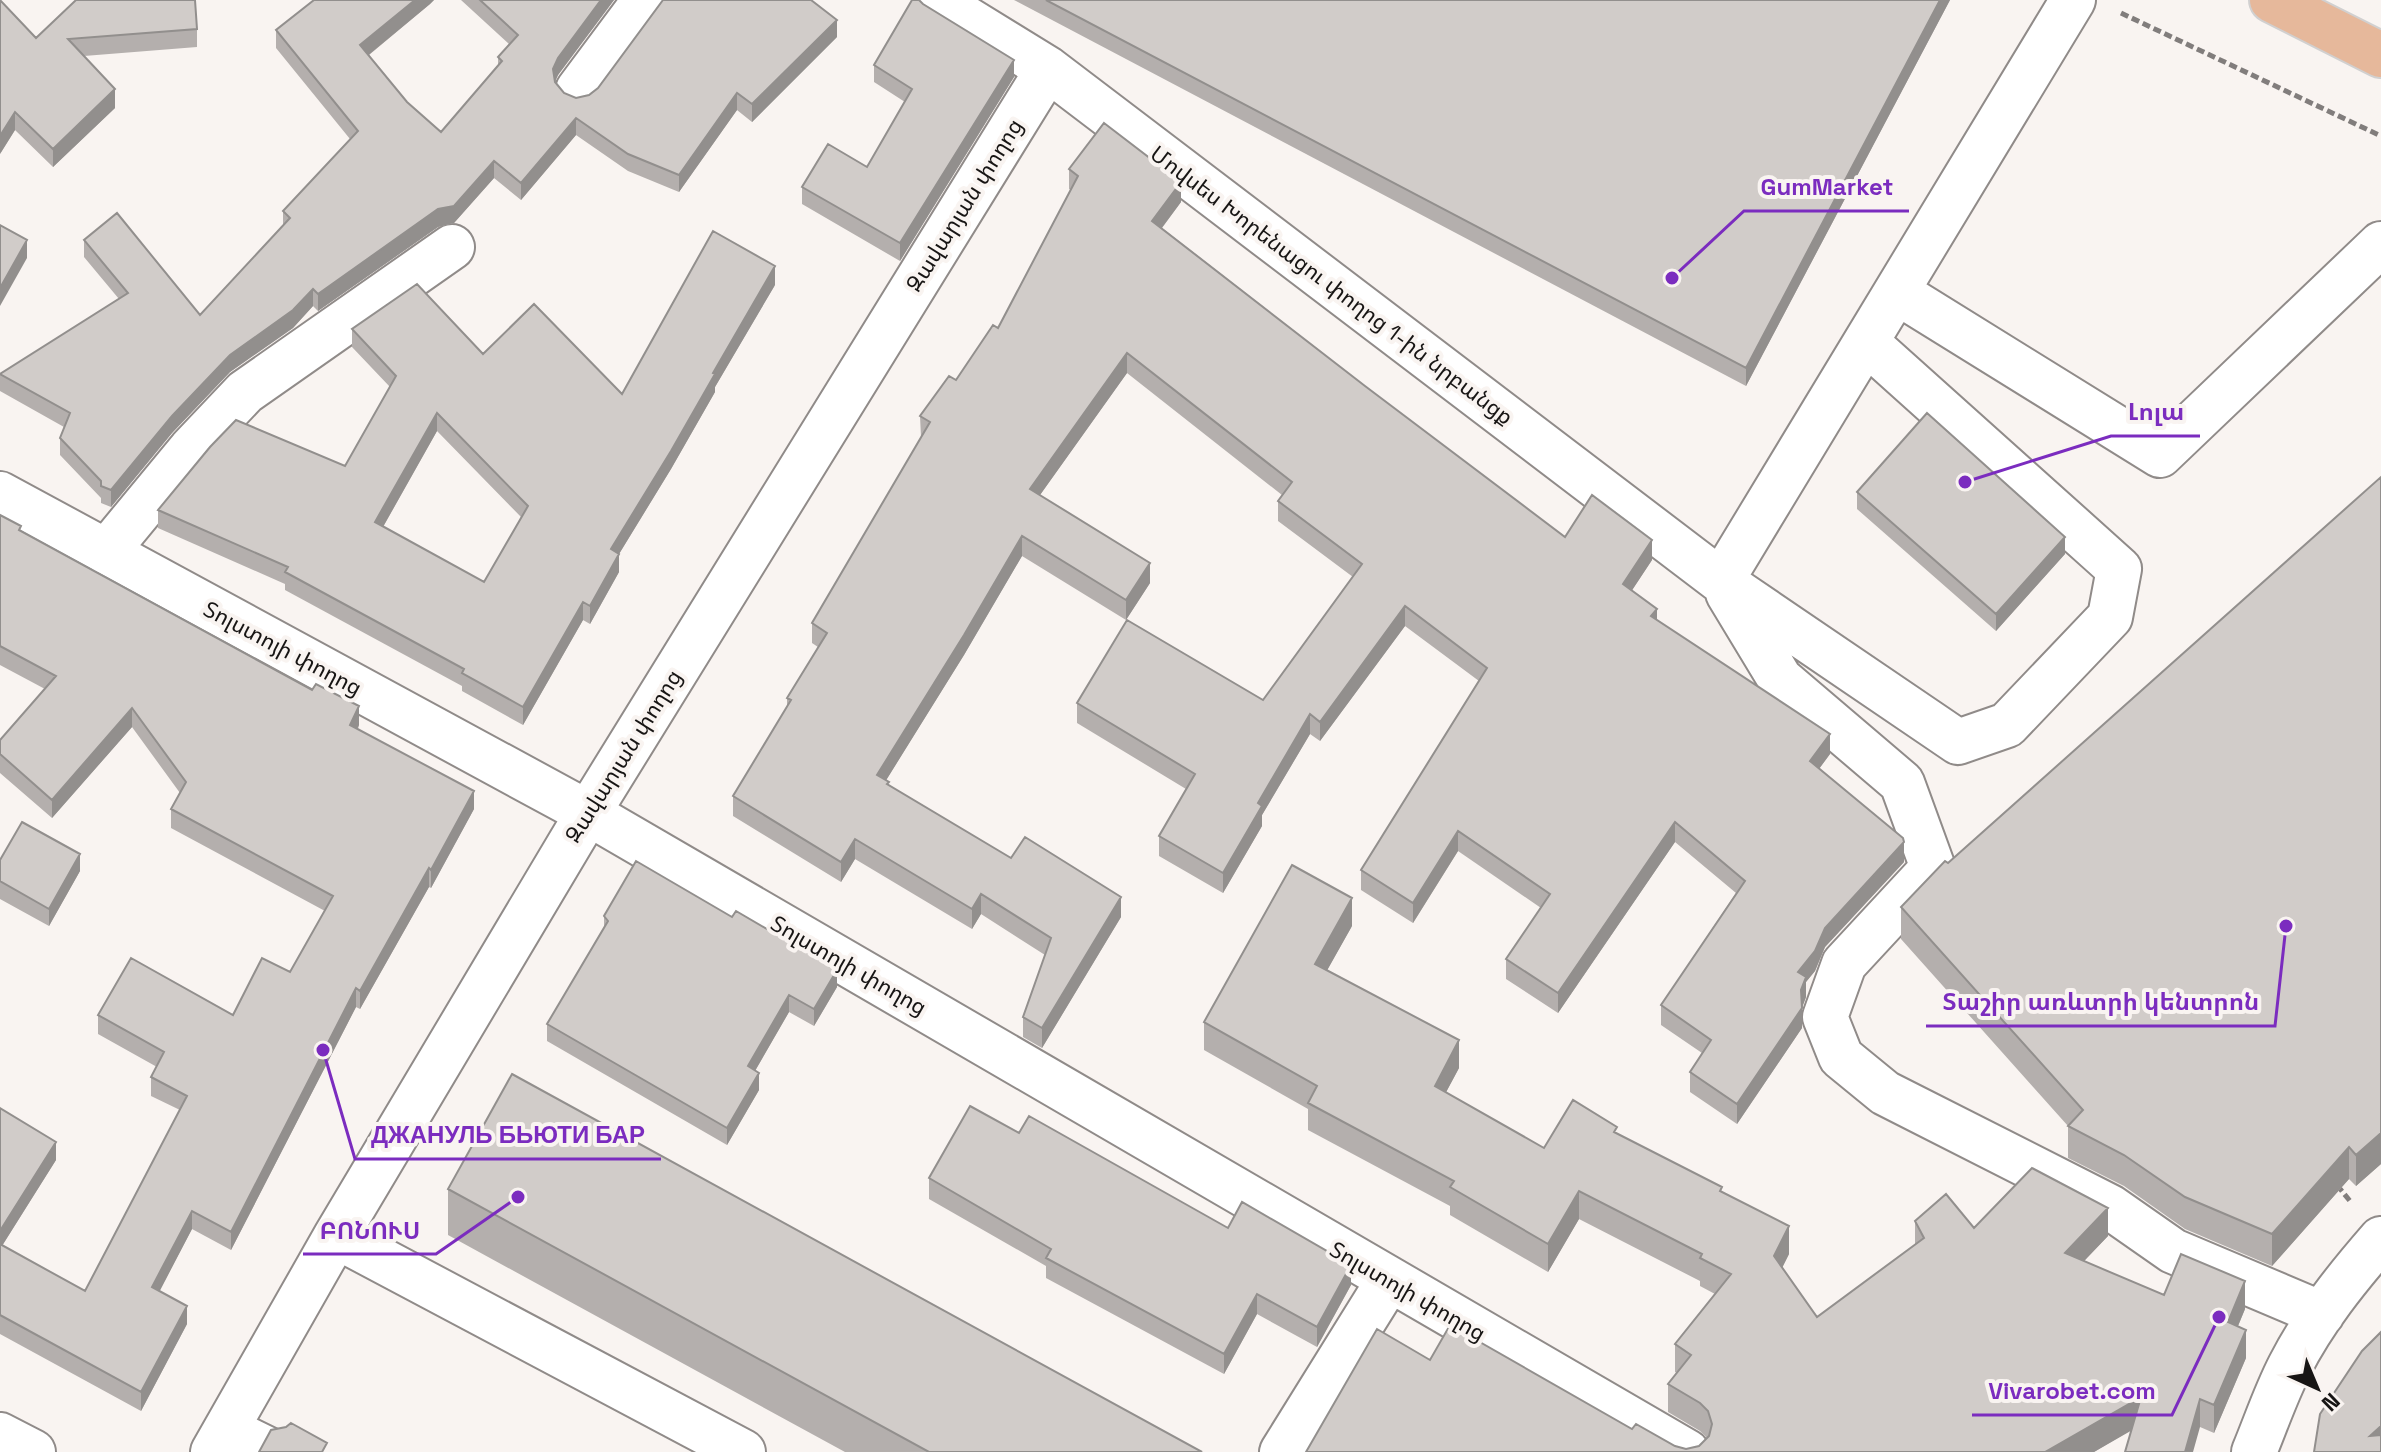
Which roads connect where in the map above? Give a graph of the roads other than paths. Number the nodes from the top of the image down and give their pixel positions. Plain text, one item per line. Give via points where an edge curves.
1 (645, 0) edge
2 (936, 0) edge
3 (2272, 0) edge
4 (2334, 0) edge
5 (2090, 3) edge
6 (2381, 22) edge
7 (2381, 55) edge
8 (1048, 69) junction
9 (578, 90) dead end
10 (2381, 244) edge
11 (452, 247) dead end
12 (1897, 292) junction
13 (1866, 342) junction
14 (0, 494) edge
15 (106, 552) junction
16 (1721, 581) junction
17 (588, 813) junction
18 (336, 1236) junction
19 (2381, 1239) edge
20 (2381, 1277) edge
21 (1389, 1280) junction
22 (2322, 1314) junction
23 (0, 1435) edge
24 (219, 1440) edge
25 (33, 1452) edge
26 (273, 1452) edge
27 (743, 1452) edge
28 (1282, 1452) edge
29 (1687, 1452) edge
30 (2254, 1452) edge
31 (2280, 1452) edge

1 - 9 street
2 - 8 street, Մովսես Խորենացու փողոց 1-ին նրբանցք
3 - 7 main road
4 - 6 main road
5 - 12 street
8 - 16 street, Մովսես Խորենացու փողոց 1-ին նրբանցք
8 - 17 street, Զավարյան փողոց
10 - 12 street via 2160,455
11 - 15 street via 245,392
12 - 13 street
13 - 16 street
13 - 16 street, Մովսես Խորենացու փողոց 1-ին նրբանցք via 2119,569 2110,617 2007,725 1958,742
14 - 15 street, Տոլստոյի փողոց
15 - 17 street, Տոլստոյի փողոց
16 - 22 street via 1780,679 1902,783 1933,868 1844,964 1825,1017 1841,1057 1885,1093 2110,1207 2173,1251
17 - 18 street, Զավարյան փողոց
17 - 21 street, Տոլստոյի փողոց
18 - 24 street, Զավարյան փողոց
18 - 27 street
19 - 22 street
20 - 31 street via 2321,1361
21 - 28 street
21 - 29 street, Տոլստոյի փողոց
22 - 30 street via 2289,1368
23 - 25 street
24 - 26 street

